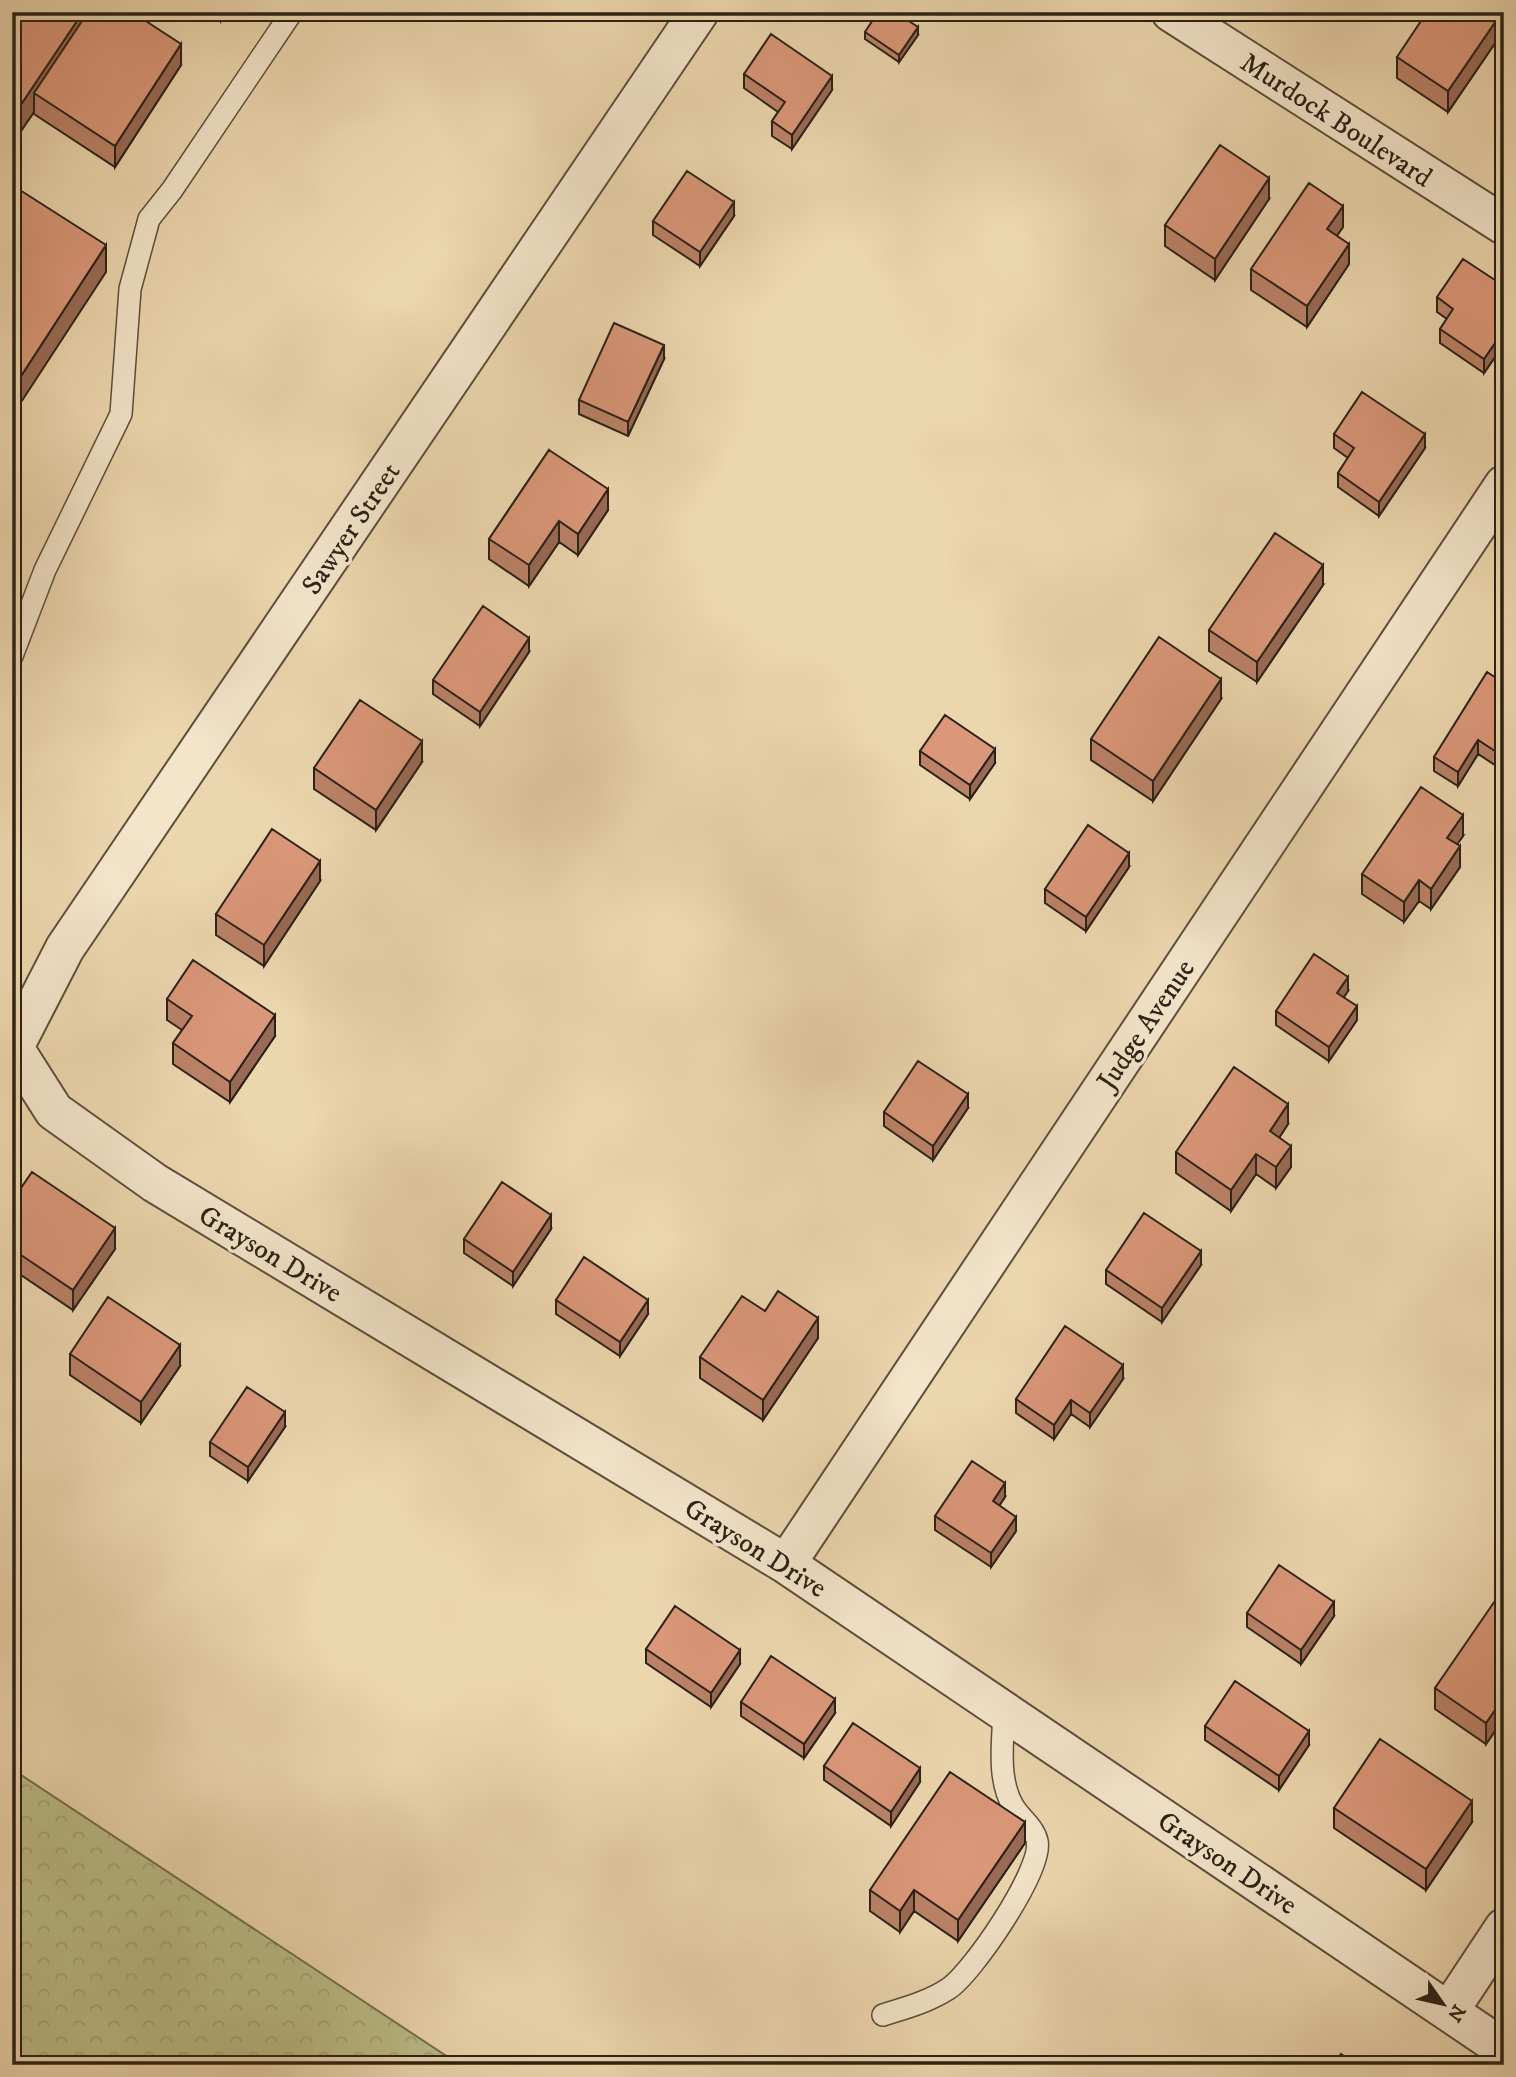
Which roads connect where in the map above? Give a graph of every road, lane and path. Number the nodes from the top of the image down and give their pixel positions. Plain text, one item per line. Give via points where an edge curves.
1 (292, 12) edge
2 (699, 12) edge
3 (1179, 15) edge
4 (1504, 225) edge
5 (1504, 485) edge
6 (12, 656) edge
7 (13, 1050) edge
8 (786, 1564) junction
9 (1004, 1711) junction
10 (1504, 1928) edge
11 (1449, 2011) junction
12 (883, 2015) dead end
13 (1504, 2049) edge

1 - 6 lane via 149,219 130,289 121,414 45,570
2 - 7 street, Sawyer Street via 65,948
3 - 4 street, Murdock Boulevard
5 - 8 street, Judge Avenue
7 - 8 street, Grayson Drive via 54,1111 155,1182
8 - 9 street, Grayson Drive
9 - 11 street, Grayson Drive
9 - 12 lane via 1002,1774 1014,1808 1037,1839 1034,1871 989,1942 951,1988
10 - 11 street
11 - 13 street, Grayson Drive

